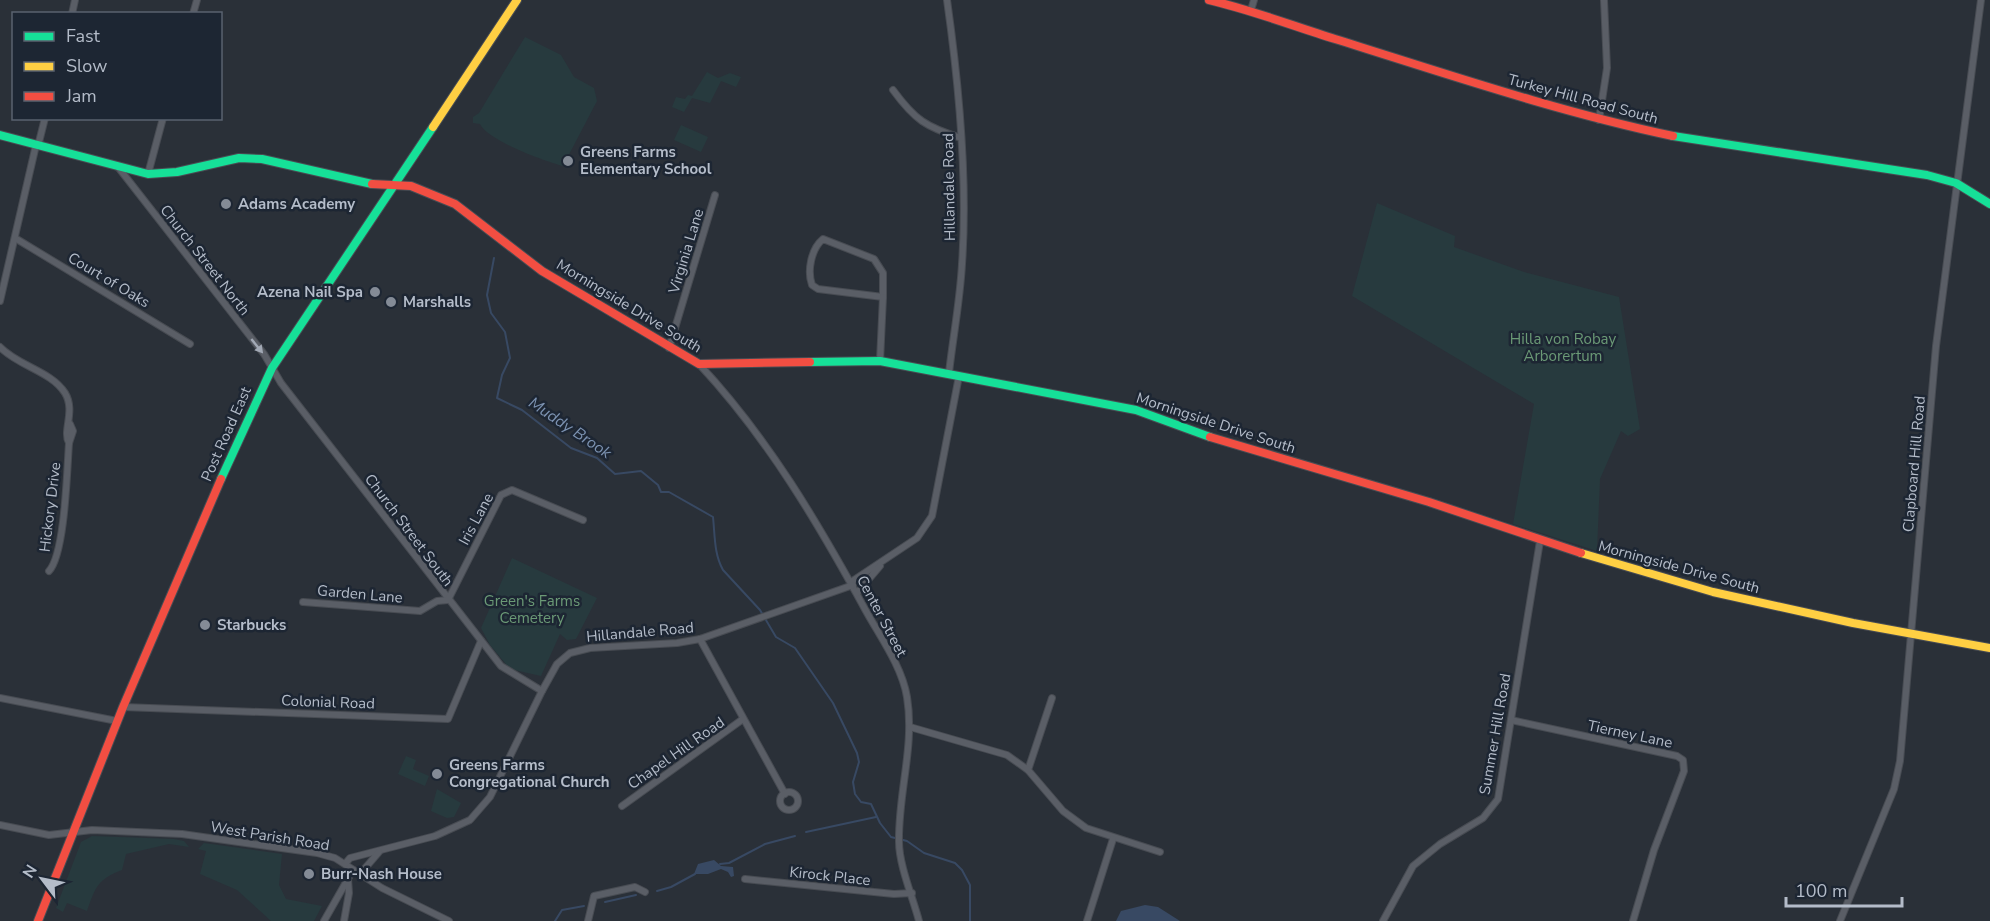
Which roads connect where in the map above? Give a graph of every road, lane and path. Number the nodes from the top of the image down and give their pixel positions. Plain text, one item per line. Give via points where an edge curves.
1 (517, 0) edge
2 (947, 0) edge
3 (1209, 0) edge
4 (1254, 0) edge
5 (1604, 0) edge
6 (1981, 0) edge
7 (1251, 10) junction
8 (893, 90) dead end
9 (44, 120) edge
10 (162, 120) edge
11 (1599, 120) junction
12 (0, 135) edge
13 (961, 138) junction
14 (37, 146) junction
15 (118, 167) junction
16 (148, 174) junction
17 (1956, 183) junction
18 (393, 185) junction
19 (715, 195) dead end
20 (1990, 204) edge
21 (15, 238) junction
22 (883, 297) junction
23 (0, 301) edge
24 (190, 344) dead end
25 (0, 347) edge
26 (669, 348) junction
27 (880, 361) junction
28 (699, 364) junction
29 (272, 368) junction
30 (949, 373) junction
31 (959, 376) junction
32 (583, 520) dead end
33 (1540, 541) junction
34 (885, 561) junction
35 (49, 571) dead end
36 (853, 584) junction
37 (857, 593) junction
38 (448, 600) junction
39 (303, 602) dead end
40 (1911, 635) junction
41 (700, 639) junction
42 (481, 641) junction
43 (1990, 648) edge
44 (542, 691) junction
45 (0, 698) edge
46 (1052, 698) dead end
47 (123, 706) junction
48 (743, 719) junction
49 (1511, 720) junction
50 (117, 721) junction
51 (910, 727) junction
52 (1028, 770) junction
53 (784, 794) dead end
54 (622, 806) dead end
55 (0, 825) edge
56 (72, 833) junction
57 (1113, 839) junction
58 (379, 851) junction
59 (1160, 852) dead end
60 (345, 864) junction
61 (353, 870) junction
62 (360, 874) junction
63 (348, 879) junction
64 (746, 879) dead end
65 (645, 892) dead end
66 (912, 893) junction
67 (38, 921) edge
68 (324, 921) edge
69 (344, 921) edge
70 (449, 921) edge
71 (588, 921) edge
72 (919, 921) edge
73 (1087, 921) edge
74 (1383, 921) edge
75 (1633, 921) edge
76 (1840, 921) edge

1 - 18 street, Post Road East
2 - 13 street, Hillandale Road via 957,66
3 - 7 street, Turkey Hill Road South
4 - 7 street
5 - 11 street via 1607,68
6 - 17 street, Clapboard Hill Road
7 - 11 street, Turkey Hill Road South
8 - 13 street via 907,109 930,128
9 - 14 street
10 - 16 street
11 - 17 street, Turkey Hill Road South
12 - 14 street, Morningside Drive South
13 - 30 street, Hillandale Road via 962,263
14 - 15 street, Morningside Drive South
14 - 21 street
15 - 16 street, Morningside Drive South
15 -> 29 street, Church Street North
16 - 18 street, Morningside Drive South via 177,172 239,158 262,159 377,186
17 - 20 street, Turkey Hill Road South
17 - 40 street, Clapboard Hill Road via 1936,346
18 - 26 street, Morningside Drive South via 420,189 455,204 542,270
18 - 29 street, Post Road East
19 - 26 street, Virginia Lane
21 - 23 street
21 - 24 street, Court of Oaks
22 - 22 street via 883,273 874,259 829,240 817,244 810,269 812,285
22 - 27 street
25 - 35 street, Hickory Drive via 56,383 66,394 73,431 60,546 55,565
26 - 28 street, Morningside Drive South
27 - 28 street, Morningside Drive South
27 - 30 street, Morningside Drive South
28 - 36 street, Center Street via 736,404 783,468
29 - 38 street, Church Street South
29 - 47 street, Post Road East
30 - 31 street, Morningside Drive South
31 - 33 street, Morningside Drive South via 1136,410 1244,449 1430,502
31 - 34 street, Hillandale Road via 932,516 917,538
32 - 38 street, Iris Lane via 512,490 506,491
33 - 40 street, Morningside Drive South via 1713,592
33 - 49 street, Summer Hill Road
34 - 36 street, Hillandale Road
34 - 37 street, Hillandale Road
36 - 37 street, Center Street
36 - 41 street, Hillandale Road
37 - 51 street, Center Street via 894,661 907,694
38 - 39 street, Garden Lane via 420,611
38 - 42 street, Church Street South
40 - 43 street, Morningside Drive South
40 - 76 street, Clapboard Hill Road via 1898,776
41 - 44 street, Hillandale Road via 578,650 564,657
41 - 48 street, Chapel Hill Road
42 - 44 street, Church Street South via 507,672
42 - 47 street, Colonial Road via 448,719
44 - 58 street, Hillandale Road via 496,785 476,814 462,826
45 - 50 street
46 - 52 street
47 - 50 street, Post Road East
48 - 53 street, Chapel Hill Road
48 - 54 street, Chapel Hill Road
49 - 74 street, Summer Hill Road via 1498,799 1483,818 1413,866
49 - 75 street, Tierney Lane via 1683,760 1684,771
50 - 56 street, Post Road East
51 - 52 street via 1007,755
51 - 66 street, Center Street via 899,843
52 - 57 street via 1064,811 1086,828
55 - 56 street, West Parish Road via 49,835
56 - 60 street, West Parish Road via 104,830 182,834 317,853
56 - 67 street, Post Road East
57 - 59 street
57 - 73 street
58 - 60 street, Hillandale Road via 350,858
58 - 62 street
60 - 61 street, West Parish Road
61 - 62 street, West Parish Road
61 - 63 street
62 - 70 street, West Parish Road
63 - 68 street
63 - 69 street
64 - 66 street, Kirock Place
65 - 71 street via 635,887 594,896
66 - 72 street, Center Street

